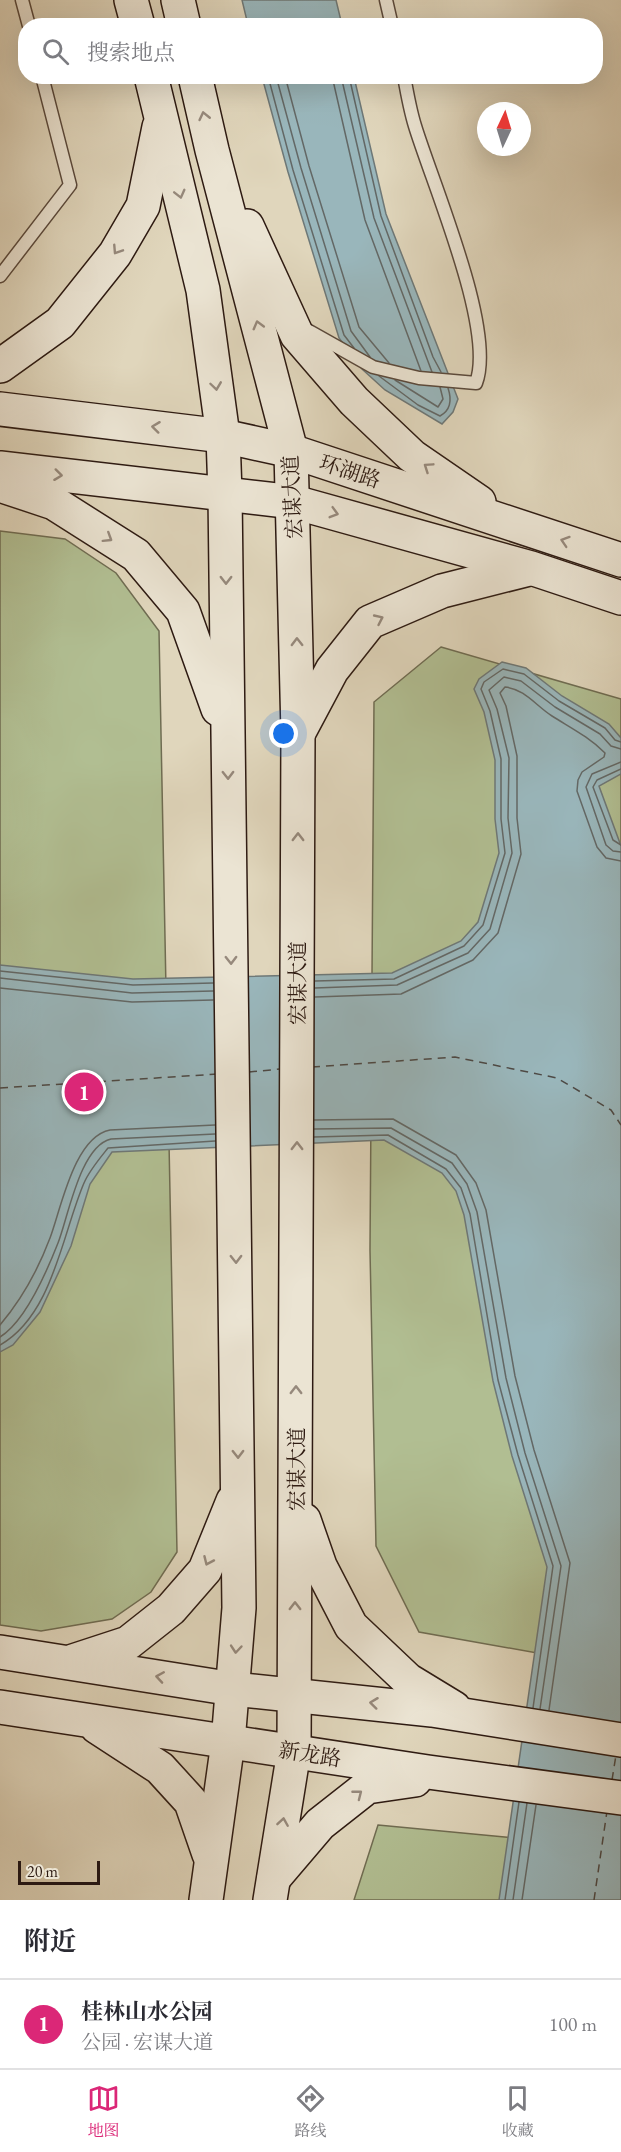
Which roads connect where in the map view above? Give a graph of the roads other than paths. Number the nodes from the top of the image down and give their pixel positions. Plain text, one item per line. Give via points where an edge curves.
1 (22, 0) edge
2 (131, 0) edge
3 (178, 0) edge
4 (386, 0) edge
5 (27, 18) edge
6 (136, 18) edge
7 (182, 18) edge
8 (390, 18) edge
9 (44, 84) edge
10 (153, 84) edge
11 (197, 84) edge
12 (406, 84) edge
13 (161, 117) junction
14 (212, 150) junction
15 (0, 276) edge
16 (292, 322) junction
17 (0, 366) edge
18 (0, 409) edge
19 (223, 435) junction
20 (291, 451) junction
21 (0, 468) edge
22 (0, 485) edge
23 (225, 494) junction
24 (294, 502) junction
25 (511, 523) junction
26 (621, 560) edge
27 (531, 568) junction
28 (621, 598) edge
29 (227, 732) junction
30 (298, 733) junction
31 (238, 1488) junction
32 (296, 1497) junction
33 (0, 1652) edge
34 (68, 1663) junction
35 (233, 1689) junction
36 (295, 1694) junction
37 (0, 1707) edge
38 (465, 1715) junction
39 (88, 1721) junction
40 (621, 1740) edge
41 (228, 1742) junction
42 (294, 1751) junction
43 (439, 1774) junction
44 (621, 1798) edge
45 (212, 1862) junction
46 (272, 1890) edge
47 (206, 1900) edge

1 - 5 lane
2 - 6 main road
3 - 7 main road
4 - 8 lane
9 - 15 lane via 70,185
10 - 13 main road
14 -> 11 main road, 宏谋大道
12 - 16 lane via 414,124 475,309 482,368 476,383 418,378 373,367
13 -> 17 main road via 143,207 116,254 60,323
13 -> 19 main road via 203,290
14 - 16 main road
20 -> 14 main road, 宏谋大道
25 -> 16 main road via 412,456 354,401 297,335
19 -> 18 main road, 环湖路
19 - 20 main road, 环湖路
19 - 23 main road
20 - 24 main road, 宏谋大道
20 - 25 main road, 环湖路
21 -> 23 main road, 环湖路
22 -> 29 main road via 54,503 136,555 183,611
23 - 24 main road, 环湖路
23 -> 29 main road
24 -> 27 main road, 环湖路
30 -> 24 main road, 宏谋大道
26 -> 25 main road, 环湖路
27 - 28 main road, 环湖路
30 -> 27 main road via 332,670 370,622 442,591
29 -> 31 main road
32 -> 30 main road, 宏谋大道
31 -> 34 main road via 205,1569 171,1609 128,1643
31 -> 35 main road via 240,1608
36 -> 32 main road, 宏谋大道
32 - 38 main road via 320,1566 351,1626 408,1680
33 - 34 main road
35 -> 34 main road
35 - 36 main road
35 - 41 main road
38 -> 36 main road
36 - 42 main road, 宏谋大道
37 - 39 main road, 新龙路
38 - 40 main road
39 - 41 main road, 新龙路
39 - 45 main road via 160,1768 191,1802
41 - 42 main road, 新龙路
41 - 45 main road
42 - 43 main road, 新龙路
46 -> 42 main road, 宏谋大道
43 - 44 main road, 新龙路
46 -> 43 main road via 320,1824 367,1787
45 - 47 main road

